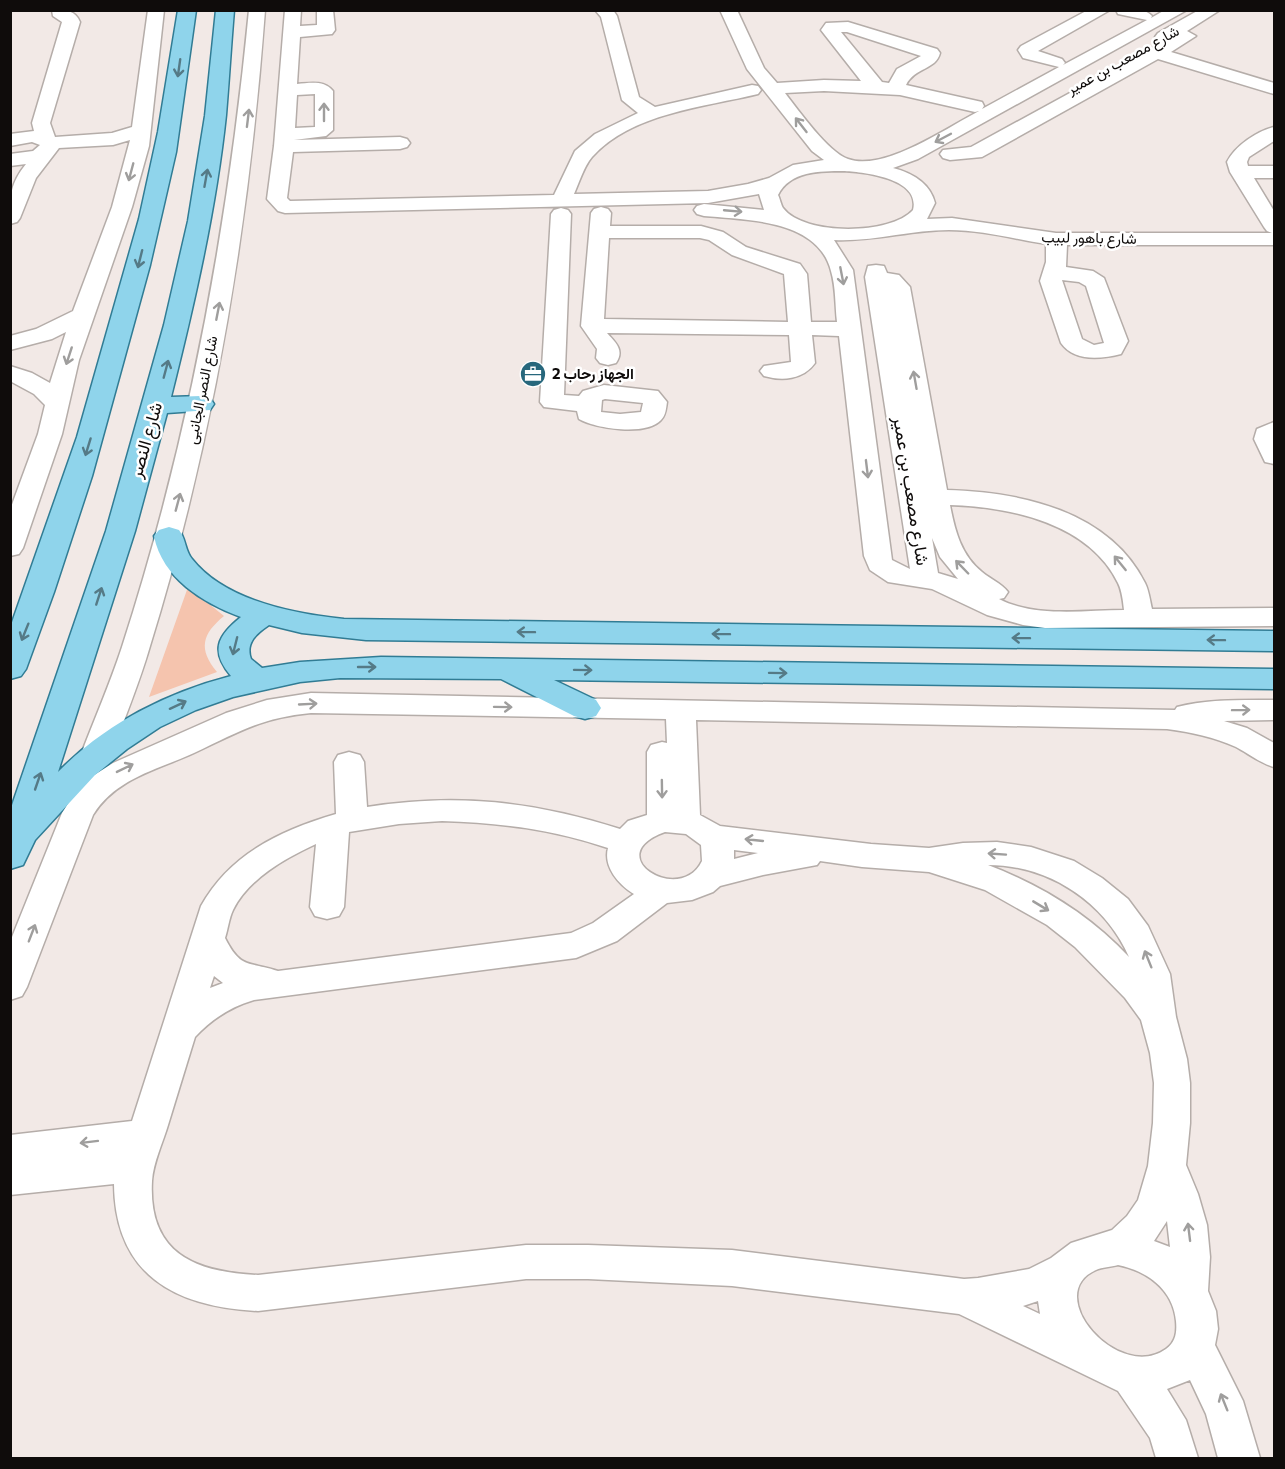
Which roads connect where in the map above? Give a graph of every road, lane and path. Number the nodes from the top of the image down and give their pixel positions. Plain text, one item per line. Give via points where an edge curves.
1 (156, 10) edge
2 (187, 10) edge
3 (225, 10) edge
4 (257, 10) edge
5 (293, 10) edge
6 (325, 10) edge
7 (603, 10) edge
8 (1102, 10) edge
9 (1124, 10) edge
10 (1179, 10) edge
11 (1212, 10) edge
12 (1232, 10) edge
13 (59, 12) edge
14 (1149, 13) edge
15 (718, 19) edge
16 (1071, 26) junction
17 (292, 32) junction
18 (839, 41) junction
19 (1109, 42) junction
20 (870, 52) dead end
21 (1155, 53) junction
22 (1134, 54) junction
23 (891, 59) dead end
24 (1056, 63) junction
25 (911, 66) junction
26 (737, 70) dead end
27 (875, 86) junction
28 (772, 88) junction
29 (896, 88) junction
30 (1275, 89) edge
31 (288, 90) junction
32 (752, 90) junction
33 (652, 113) junction
34 (976, 113) junction
35 (42, 117) junction
36 (1275, 133) edge
37 (140, 138) junction
38 (13, 139) edge
39 (284, 140) junction
40 (400, 143) dead end
41 (48, 146) junction
42 (951, 154) junction
43 (12, 160) edge
44 (843, 165) junction
45 (868, 167) junction
46 (1271, 170) edge
47 (1240, 172) junction
48 (26, 177) junction
49 (782, 178) junction
50 (923, 180) junction
51 (278, 202) junction
52 (419, 205) junction
53 (628, 206) junction
54 (561, 208) junction
55 (484, 210) junction
56 (333, 215) junction
57 (10, 218) edge
58 (786, 221) junction
59 (600, 222) junction
60 (899, 228) junction
61 (1275, 228) edge
62 (809, 230) junction
63 (1056, 239) junction
64 (1275, 239) edge
65 (1053, 272) dead end
66 (876, 277) junction
67 (83, 315) junction
68 (592, 326) junction
69 (800, 329) junction
70 (849, 329) junction
71 (16, 342) edge
72 (608, 358) dead end
73 (772, 371) dead end
74 (10, 372) edge
75 (201, 404) junction
76 (589, 404) dead end
77 (156, 405) junction
78 (57, 406) junction
79 (1275, 429) edge
80 (1275, 457) edge
81 (936, 497) junction
82 (169, 536) junction
83 (10, 548) edge
84 (925, 579) junction
85 (263, 616) junction
86 (1140, 616) junction
87 (1275, 617) edge
88 (1070, 618) junction
89 (1275, 640) edge
90 (10, 669) edge
91 (506, 669) junction
92 (255, 679) junction
93 (1270, 682) edge
94 (585, 708) junction
95 (672, 710) junction
96 (1275, 710) edge
97 (1167, 719) junction
98 (95, 757) junction
99 (1275, 757) edge
100 (349, 762) dead end
101 (343, 824) junction
102 (686, 827) junction
103 (625, 842) junction
104 (15, 845) edge
105 (854, 854) junction
106 (929, 860) junction
107 (712, 876) junction
108 (661, 891) junction
109 (327, 907) dead end
110 (208, 939) junction
111 (292, 981) junction
112 (10, 987) edge
113 (1158, 1016) junction
114 (178, 1032) junction
115 (142, 1150) junction
116 (10, 1151) edge
117 (1166, 1163) junction
118 (10, 1179) edge
119 (1118, 1248) junction
120 (1066, 1270) junction
121 (1188, 1290) junction
122 (964, 1297) junction
123 (1193, 1347) junction
124 (1113, 1368) junction
125 (1177, 1458) edge
126 (1239, 1458) edge

1 - 37 street
2 -> 90 main road via 169,131 132,292 80,476
77 -> 3 main road, شارع النصر via 187,280 206,179
75 -> 4 street, شارع النصر الجانبى via 239,186
5 - 17 street
6 - 17 street via 326,30
7 - 33 street via 609,16 629,95 636,105
8 - 16 street
9 - 14 street
10 - 19 street, شارع مصعب بن عمير
11 - 22 street, شارع مصعب بن عمير
12 - 21 street
13 - 35 street via 71,22
14 - 19 street
15 - 28 street via 736,28 756,69
16 - 19 street
16 - 24 street via 1027,50
17 - 31 street
18 - 20 street
18 - 25 street via 830,30 842,26 932,53 930,58
18 - 27 street
19 - 22 street
19 - 24 street
19 - 34 street, شارع مصعب بن عمير
21 - 30 street
21 - 42 street via 975,153
22 - 42 street, شارع مصعب بن عمير
23 - 25 street
24 - 34 street
25 - 29 street
26 - 32 street
27 - 28 street
27 - 29 street
44 -> 28 street via 819,147
29 - 34 street via 936,95
31 - 39 street
39 -> 31 street via 324,130 323,90
32 - 33 street
32 - 49 street via 794,147 794,166
33 - 54 street via 591,146 582,155
34 -> 45 street, شارع مصعب بن عمير via 903,159
35 - 38 street
35 - 41 street via 41,129
36 - 47 street via 1241,154 1236,162
37 - 41 street
37 -> 67 street via 122,207
38 - 41 street via 33,137
39 - 40 street
39 - 51 street
41 - 43 street via 31,159
41 - 48 street
42 - 50 street, شارع مصعب بن عمير
43 - 48 street
44 - 45 street
44 - 49 street via 809,168
45 - 50 street, شارع باهور لبيب
46 - 47 street
47 - 61 street
48 - 57 street
49 - 53 street via 723,195
49 - 58 street via 768,195 772,208
50 - 60 street, شارع مصعب بن عمير via 924,203 919,215
50 - 61 street, شارع باهور لبيب via 940,206 1026,226
51 - 52 street via 294,197 394,193 411,197
51 - 56 street via 274,208 276,222
52 - 55 street
52 - 56 street
53 - 54 street
53 -> 58 street via 721,210
53 - 59 street
54 - 55 street
54 - 59 street
54 - 76 street via 552,402
55 - 56 street
58 - 62 street
59 - 68 street
59 - 69 street via 701,232 739,251 784,264 796,274
60 - 62 street, شارع باهور لبيب via 852,236
60 - 63 street, شارع باهور لبيب via 952,224
60 - 66 street, شارع مصعب بن عمير via 877,247
62 -> 70 street, شارع مصعب بن عمير via 826,245 842,270
63 - 64 street, شارع باهور لبيب
63 - 65 street via 1057,262
81 -> 66 street via 899,287 891,280
66 - 84 street, شارع مصعب بن عمير
67 - 71 street via 44,334
67 -> 78 street via 67,360
68 - 69 street
68 - 72 street via 608,348
69 - 70 street
69 - 73 street via 802,366
70 -> 84 street, شارع مصعب بن عمير via 877,556 887,571
71 - 74 street via 35,346 38,355 28,366
74 - 78 street via 34,382 52,396
75 - 77 main road
82 -> 75 street, شارع النصر الجانبى
104 -> 77 main road, شارع النصر via 115,547
78 - 83 street
79 - 80 street via 1266,434 1266,439
86 -> 81 street via 1139,600 1125,569 1114,555 1082,531 1047,513 1007,502
88 -> 81 street via 997,594 967,573 947,547
82 - 85 main road via 174,555 194,579 225,600
82 - 98 street, شارع النصر الجانبى via 136,648
84 - 88 street via 948,585 1009,613
89 -> 85 main road via 366,630 313,627
85 -> 92 main road via 240,632 232,653 235,663
86 - 87 street
86 - 88 street
92 -> 91 main road via 328,668
91 -> 93 main road
91 - 94 main road
98 -> 92 main road via 161,713 206,693
94 - 95 street
112 -> 94 street via 78,813 93,790 125,768 246,715 289,705
95 - 97 street
95 - 102 street
97 -> 96 street via 1212,711
97 - 99 street via 1212,726
98 - 104 main road
100 - 101 street
101 - 103 street via 428,812 493,812 557,821
101 - 109 street
101 - 110 street via 290,840 254,862 227,890
102 - 103 street via 640,828
105 -> 102 street
102 - 107 street via 718,846 718,867
103 - 108 street via 621,852 627,872 647,887
105 - 106 street
105 - 107 street via 789,859
106 -> 113 street via 1010,889 1060,917 1124,972
113 -> 106 street via 1157,987 1143,947 1119,913 1071,872 1031,859 990,853
107 - 108 street via 690,889
108 - 111 street via 605,932 576,945
110 - 111 street via 216,958 233,974 257,981
110 - 114 street
111 - 114 street via 223,995 197,1010
113 - 117 street via 1172,1088
114 - 115 street
115 -> 116 street
115 - 118 street
115 - 122 street via 132,1198 134,1217 150,1251 179,1276 216,1290 258,1293 526,1262 588,1262 732,1268
117 - 119 street via 1162,1191 1147,1221
121 -> 117 street via 1188,1222
119 - 120 street via 1088,1253
119 - 121 street via 1165,1265
120 - 122 street via 1008,1293
120 - 124 street via 1056,1296 1062,1325 1082,1352
121 - 123 street via 1199,1319
122 - 124 street
123 - 124 street via 1168,1370 1150,1375
126 -> 123 street via 1222,1398
124 - 125 street via 1158,1410

